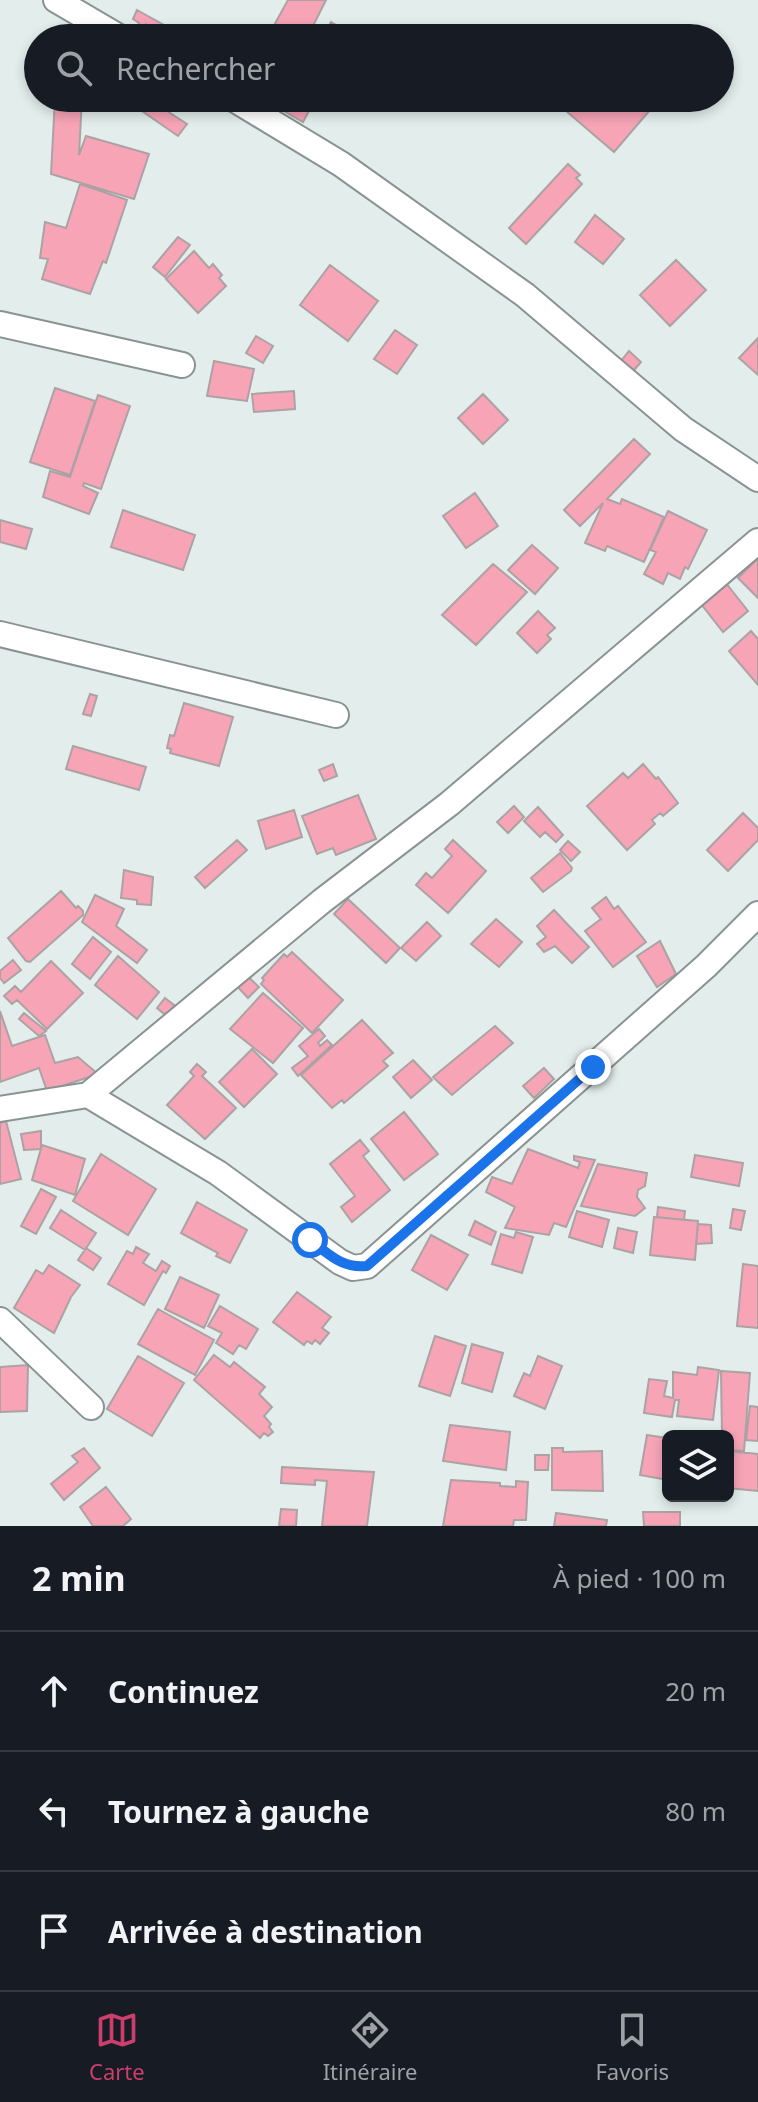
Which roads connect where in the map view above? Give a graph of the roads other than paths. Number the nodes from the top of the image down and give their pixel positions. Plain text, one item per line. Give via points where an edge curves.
1 (56, 0) edge
2 (97, 24) edge
3 (255, 112) edge
4 (0, 324) edge
5 (182, 365) dead end
6 (758, 479) edge
7 (758, 541) edge
8 (0, 634) edge
9 (336, 715) dead end
10 (758, 914) edge
11 (88, 1095) junction
12 (0, 1109) edge
13 (0, 1320) edge
14 (91, 1407) dead end

1 - 2 street
3 - 6 street via 341,164 525,295 683,429
4 - 5 street
7 - 11 street via 449,804 322,901
8 - 9 street
10 - 11 street via 367,1266 353,1268 340,1262 218,1173
11 - 12 street
13 - 14 street

